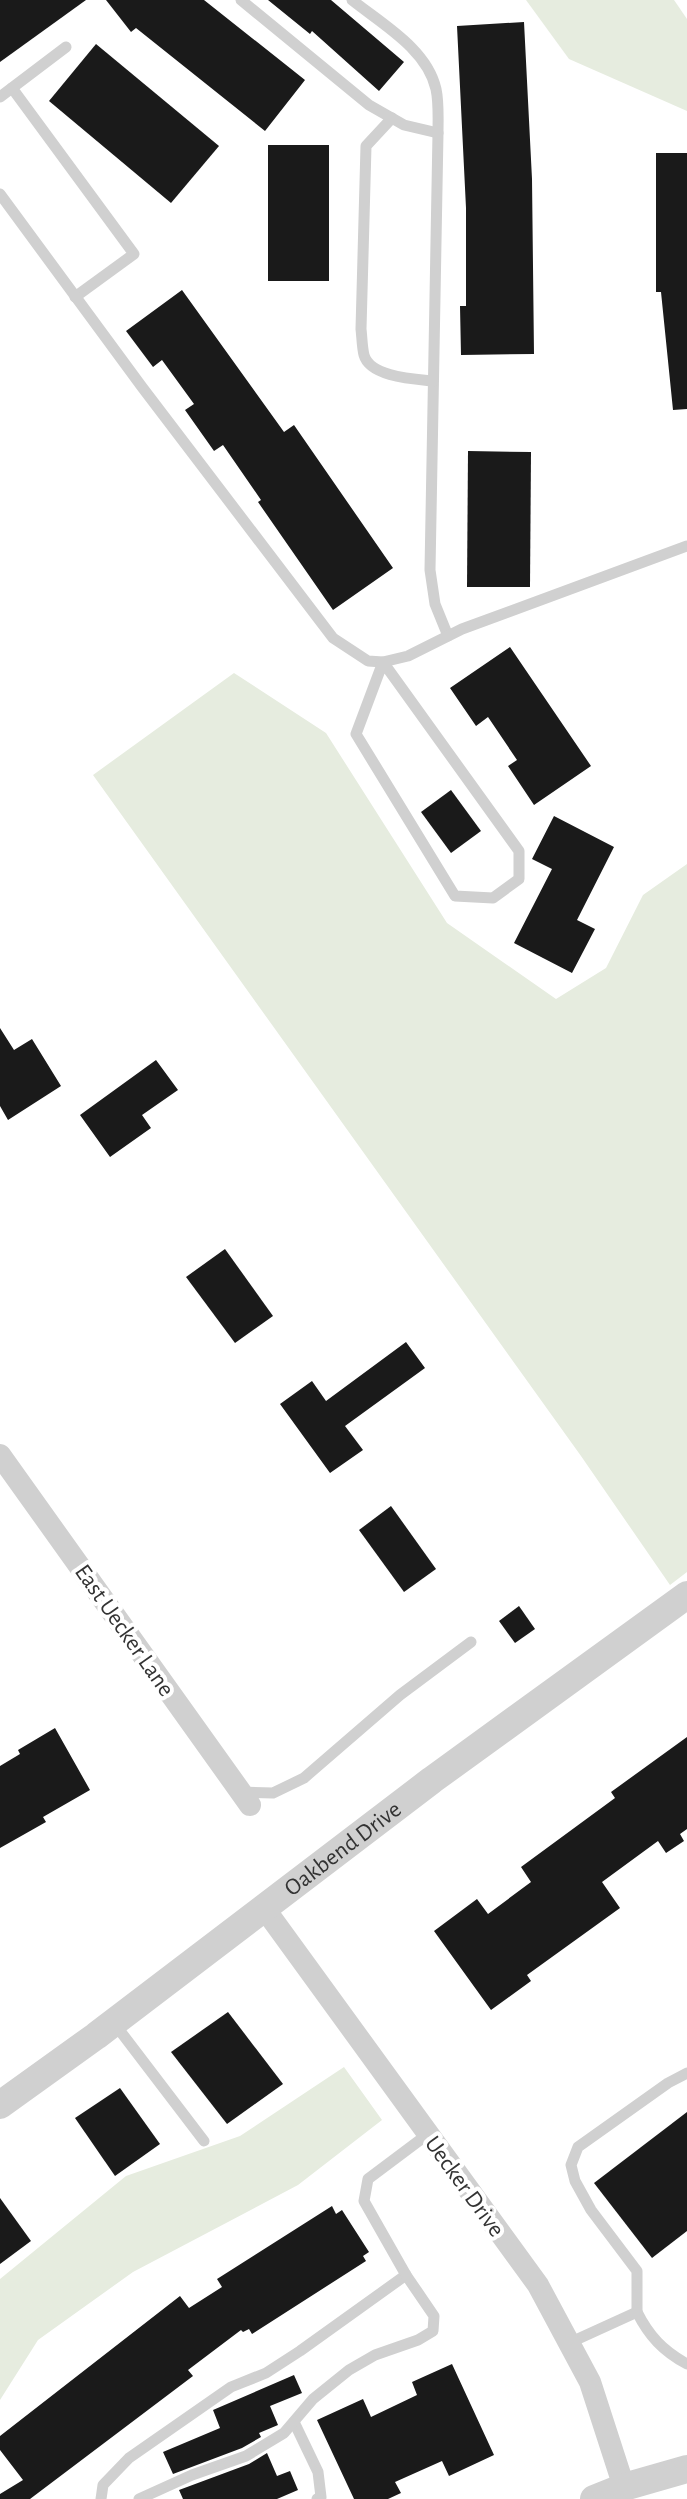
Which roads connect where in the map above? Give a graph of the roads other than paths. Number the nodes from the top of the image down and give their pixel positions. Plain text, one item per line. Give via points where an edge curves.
1 (241, 0) edge
2 (352, 0) edge
3 (66, 47) dead end
4 (12, 88) junction
5 (0, 97) edge
6 (392, 118) junction
7 (438, 133) junction
8 (0, 194) edge
9 (75, 297) junction
10 (433, 381) junction
11 (687, 546) edge
12 (448, 636) junction
13 (383, 662) junction
14 (0, 1455) edge
15 (687, 1595) edge
16 (471, 1642) dead end
17 (245, 1799) joint
18 (264, 1908) junction
19 (114, 2023) junction
20 (687, 2073) edge
21 (0, 2105) edge
22 (428, 2134) junction
23 (204, 2141) dead end
24 (406, 2275) junction
25 (637, 2312) junction
26 (569, 2343) junction
27 (687, 2364) edge
28 (294, 2422) junction
29 (687, 2469) edge
30 (624, 2487) junction
31 (101, 2499) edge
32 (139, 2499) edge
33 (317, 2499) edge
34 (594, 2499) edge

1 - 6 lane
2 - 7 lane via 412,48 427,67 436,88
3 - 4 lane
4 - 5 lane
4 - 9 lane via 134,254
6 - 7 lane
6 - 10 lane via 366,146 364,358 371,367 398,377
7 - 10 lane
8 - 9 lane
9 - 13 lane via 333,638 368,661
10 - 12 lane via 430,570 435,604
11 - 12 lane
12 - 13 lane
13 - 13 lane via 356,734 455,896 493,898 519,879 519,851
14 - 17 street, East Uecker Lane
15 - 18 street, Oakbend Drive
16 - 17 lane via 304,1778
18 - 19 street, Oakbend Drive
18 - 22 street, Uecker Drive
19 - 21 street, Oakbend Drive
19 - 23 lane
20 - 25 lane via 578,2147 571,2165 591,2210 637,2271
22 - 24 lane via 368,2179 364,2201
22 - 26 street, Uecker Drive via 538,2285
24 - 28 lane via 434,2316 433,2331 349,2370
24 - 31 lane via 300,2351 231,2387 129,2458 103,2485
25 - 26 lane
25 - 27 lane via 649,2336
26 - 30 street, Uecker Drive via 590,2382
28 - 32 lane via 246,2456
28 - 33 lane via 318,2472
29 - 30 street
30 - 34 street

